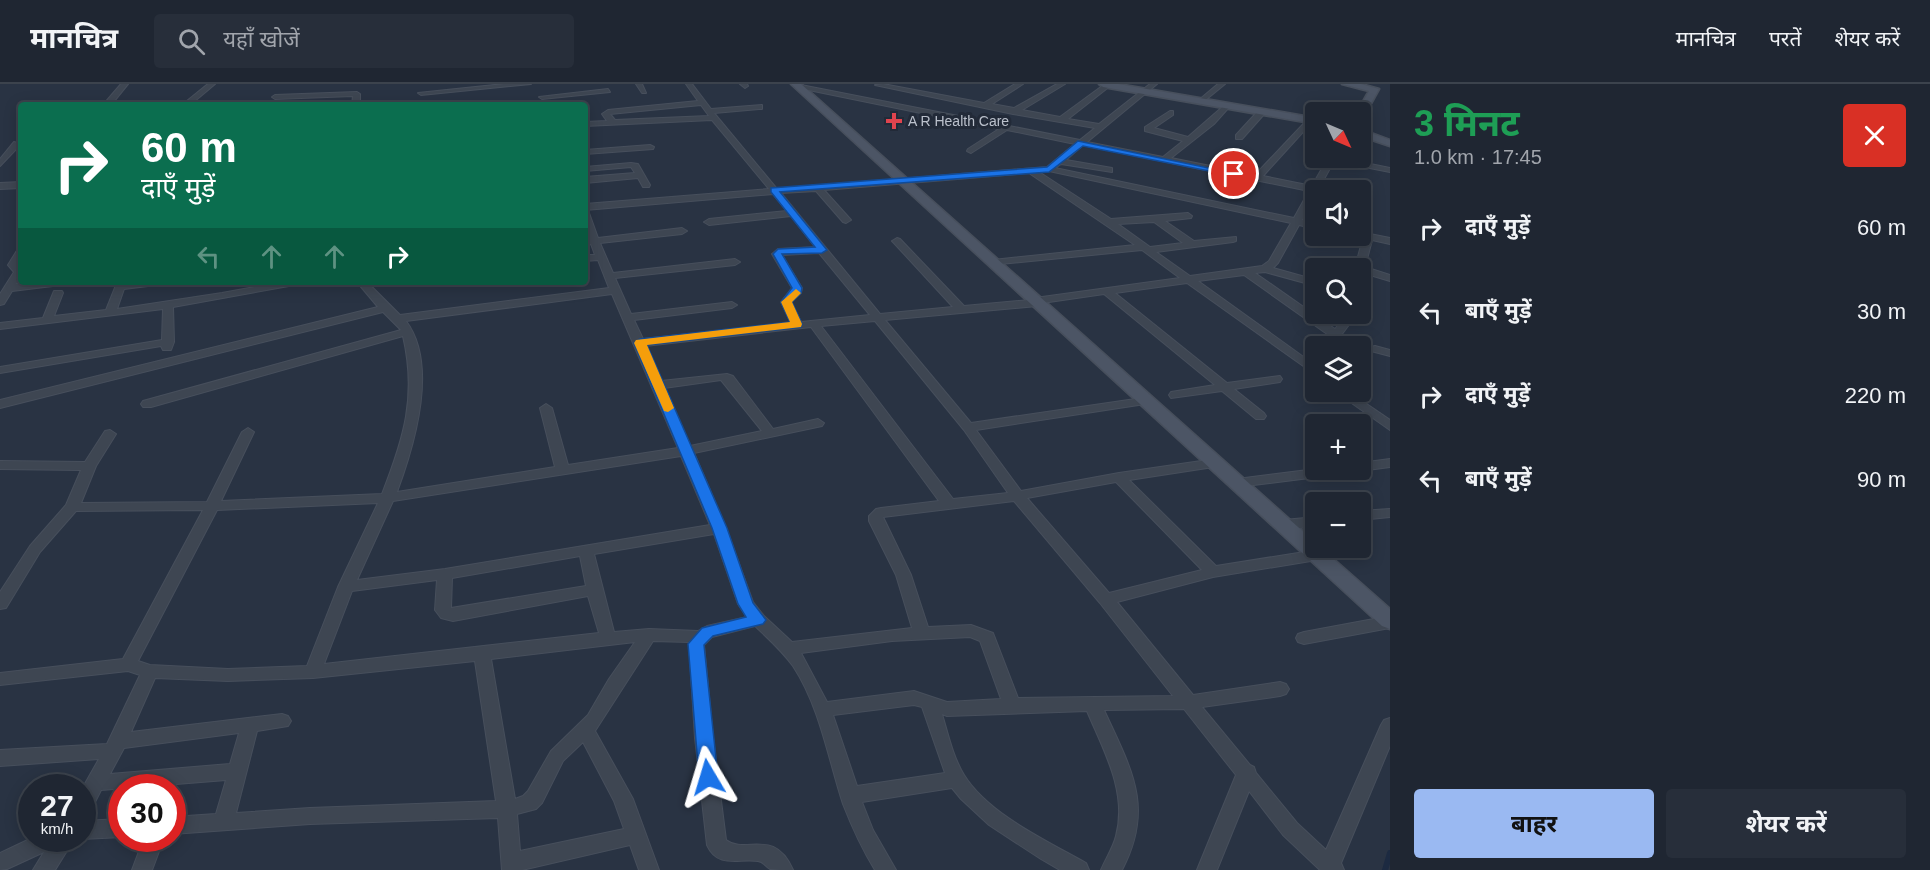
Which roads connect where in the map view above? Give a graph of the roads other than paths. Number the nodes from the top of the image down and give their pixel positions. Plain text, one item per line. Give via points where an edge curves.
1 (125, 84) edge
2 (212, 84) edge
3 (528, 84) edge
4 (639, 84) edge
5 (689, 84) edge
6 (1020, 84) edge
7 (1062, 84) edge
8 (1154, 84) edge
9 (1222, 84) edge
10 (1346, 84) edge
11 (796, 85) edge
12 (879, 85) edge
13 (1110, 85) edge
14 (299, 87) dead end
15 (608, 91) dead end
16 (1144, 91) junction
17 (644, 92) dead end
18 (421, 93) dead end
19 (357, 94) junction
20 (275, 97) dead end
21 (852, 97) junction
22 (956, 100) junction
23 (1201, 101) junction
24 (110, 102) edge
25 (190, 102) edge
26 (356, 102) edge
27 (544, 102) edge
28 (1367, 102) edge
29 (703, 103) junction
30 (1227, 105) junction
31 (984, 106) junction
32 (759, 107) dead end
33 (998, 109) junction
34 (1013, 112) junction
35 (1170, 112) dead end
36 (1262, 112) junction
37 (933, 113) junction
38 (711, 114) junction
39 (1061, 120) junction
40 (1305, 120) edge
41 (976, 122) junction
42 (614, 123) junction
43 (588, 124) edge
44 (1101, 127) junction
45 (1005, 128) junction
46 (1305, 128) edge
47 (1371, 136) edge
48 (1239, 137) dead end
49 (1190, 140) junction
50 (18, 142) edge
51 (18, 143) edge
52 (1081, 143) junction
53 (1390, 143) edge
54 (0, 145) edge
55 (650, 147) dead end
56 (971, 151) dead end
57 (588, 152) edge
58 (1164, 160) junction
59 (1060, 161) junction
60 (0, 164) edge
61 (1371, 166) edge
62 (588, 169) edge
63 (1049, 169) junction
64 (1109, 170) dead end
65 (1390, 170) edge
66 (1031, 171) junction
67 (640, 175) junction
68 (1257, 178) junction
69 (588, 180) edge
70 (901, 181) junction
71 (646, 185) dead end
72 (5, 186) edge
73 (817, 187) junction
74 (1305, 187) edge
75 (774, 190) junction
76 (0, 198) edge
77 (1305, 206) edge
78 (588, 207) edge
79 (793, 213) junction
80 (1188, 216) dead end
81 (1156, 219) junction
82 (846, 220) dead end
83 (709, 222) dead end
84 (1109, 222) junction
85 (1297, 222) junction
86 (1305, 224) edge
87 (682, 231) dead end
88 (1371, 237) edge
89 (1233, 239) dead end
90 (589, 241) edge
91 (897, 241) dead end
92 (1390, 241) edge
93 (1193, 244) junction
94 (1146, 249) junction
95 (822, 250) junction
96 (18, 256) edge
97 (602, 256) junction
98 (588, 258) edge
99 (735, 262) dead end
100 (993, 263) junction
101 (1264, 269) junction
102 (18, 271) edge
103 (1371, 272) edge
104 (18, 273) edge
105 (1248, 273) junction
106 (611, 276) junction
107 (1390, 278) edge
108 (1188, 279) junction
109 (1305, 281) edge
110 (121, 285) edge
111 (266, 285) edge
112 (365, 285) edge
113 (246, 287) edge
114 (8, 288) junction
115 (60, 288) edge
116 (617, 290) junction
117 (1106, 291) junction
118 (0, 302) edge
119 (1036, 302) junction
120 (732, 305) dead end
121 (168, 306) junction
122 (385, 308) junction
123 (962, 310) junction
124 (110, 313) junction
125 (629, 317) junction
126 (398, 319) junction
127 (878, 319) junction
128 (47, 320) junction
129 (813, 323) junction
130 (797, 324) junction
131 (1344, 324) edge
132 (0, 326) edge
133 (407, 332) junction
134 (1336, 335) joint
135 (168, 342) junction
136 (640, 343) junction
137 (1375, 349) dead end
138 (1390, 353) edge
139 (165, 362) junction
140 (1305, 362) edge
141 (0, 370) edge
142 (1276, 379) dead end
143 (658, 386) junction
144 (1225, 387) junction
145 (1175, 395) dead end
146 (1145, 400) junction
147 (1356, 402) edge
148 (0, 404) edge
149 (147, 404) dead end
150 (546, 408) dead end
151 (1260, 416) dead end
152 (818, 423) dead end
153 (1390, 426) edge
154 (968, 427) junction
155 (248, 432) dead end
156 (110, 434) dead end
157 (771, 434) junction
158 (686, 451) junction
159 (1215, 463) junction
160 (1390, 463) edge
161 (0, 465) edge
162 (88, 466) junction
163 (1371, 466) edge
164 (562, 469) junction
165 (1305, 474) edge
166 (1119, 477) junction
167 (1237, 483) junction
168 (1017, 496) junction
169 (386, 498) junction
170 (950, 504) junction
171 (212, 506) junction
172 (72, 507) junction
173 (1390, 513) edge
174 (1371, 515) edge
175 (1305, 522) edge
176 (1284, 525) junction
177 (719, 528) junction
178 (1305, 544) edge
179 (586, 551) junction
180 (1305, 557) edge
181 (1320, 558) edge
182 (1213, 572) junction
183 (445, 574) junction
184 (346, 587) junction
185 (5, 589) edge
186 (594, 590) junction
187 (1106, 599) junction
188 (0, 603) edge
189 (758, 620) junction
190 (1390, 621) edge
191 (921, 632) junction
192 (649, 635) junction
193 (700, 637) junction
194 (608, 638) junction
195 (1304, 638) dead end
196 (789, 649) junction
197 (482, 654) junction
198 (128, 665) junction
199 (150, 670) junction
200 (313, 672) junction
201 (0, 679) edge
202 (1280, 689) dead end
203 (1189, 702) junction
204 (929, 703) junction
205 (1092, 703) junction
206 (1012, 705) junction
207 (822, 709) junction
208 (282, 721) dead end
209 (250, 725) junction
210 (1390, 725) edge
211 (585, 730) junction
212 (115, 746) junction
213 (0, 758) edge
214 (239, 771) junction
215 (1247, 772) junction
216 (957, 779) junction
217 (96, 783) joint
218 (852, 795) junction
219 (507, 809) junction
220 (224, 822) junction
221 (186, 825) edge
222 (637, 835) junction
223 (22, 852) edge
224 (55, 852) edge
225 (149, 852) edge
226 (0, 862) edge
227 (512, 866) edge
228 (1331, 868) edge
229 (43, 870) edge
230 (142, 870) edge
231 (649, 870) edge
232 (783, 870) edge
233 (886, 870) edge
234 (1079, 870) edge
235 (1111, 870) edge
236 (1207, 870) edge

1 - 24 street
2 - 25 street
3 - 18 street
4 - 17 street
5 - 29 street
6 - 31 street
7 - 34 street
8 - 16 street
9 - 23 street
10 - 28 street via 1374,89
11 - 21 street
11 - 70 street
12 - 21 street
12 - 22 street
13 - 16 street
13 - 39 street
14 - 19 street via 358,86
15 - 27 street via 540,94
16 - 23 street
16 - 44 street
19 - 20 street
19 - 26 street
21 - 37 street
22 - 31 street
22 - 37 street
23 - 30 street
29 - 38 street
29 - 42 street via 608,112
30 - 36 street
30 - 49 street
31 - 33 street
32 - 38 street
33 - 34 street
33 - 41 street
34 - 39 street
35 - 49 street via 1148,129
36 - 40 street
36 - 48 street
37 - 41 street
38 - 42 street
38 - 75 street
39 - 44 street
41 - 45 street
42 - 43 street
44 - 52 street
45 - 52 street
45 - 56 street
46 - 68 street
47 - 53 street
49 - 58 street
50 - 54 street
51 - 60 street
52 - 58 street
52 - 59 street
55 - 57 street
58 - 68 street
59 - 63 street
59 - 64 street
61 - 65 street
62 - 67 street via 631,165
63 - 66 street
63 - 85 street
66 - 70 street
66 - 84 street
67 - 69 street
67 - 71 street
68 - 74 street
70 - 73 street
70 - 100 street
72 - 76 street
73 - 75 street
73 - 82 street
75 - 78 street
75 - 79 street
77 - 85 street
79 - 83 street
79 - 95 street
80 - 81 street
81 - 84 street
81 - 93 street
84 - 94 street
85 - 86 street
85 - 101 street via 1274,263
87 - 90 street
88 - 92 street
89 - 93 street
90 - 97 street
91 - 123 street
93 - 94 street
94 - 100 street
94 - 108 street
95 - 127 street
95 - 130 street via 777,254 797,288 786,302
96 - 102 street via 13,265
97 - 98 street
97 - 106 street
99 - 106 street
100 - 119 street
101 - 105 street
101 - 109 street
103 - 107 street
104 - 114 street
105 - 108 street
105 - 134 street
106 - 116 street
108 - 117 street
108 - 140 street
110 - 124 street
111 - 113 street
112 - 122 street
113 - 121 street
114 - 115 street
114 - 118 street
115 - 128 street
116 - 125 street
116 - 126 street
117 - 119 street
117 - 144 street
119 - 123 street
119 - 146 street
120 - 125 street
121 - 124 street
121 - 135 street
122 - 126 street
122 - 139 street
123 - 127 street
124 - 128 street
125 - 136 street
126 - 133 street
127 - 129 street
127 - 154 street
128 - 132 street
129 - 130 street
129 - 170 street
130 - 136 street
131 - 134 street
133 - 149 street
133 - 169 street via 415,363 416,395 410,431
135 - 139 street
135 - 141 street
136 - 143 street
137 - 138 street
139 - 148 street
142 - 144 street
143 - 157 street via 723,376
143 - 158 street
144 - 145 street
144 - 151 street
146 - 154 street
146 - 159 street
147 - 153 street
150 - 164 street
152 - 157 street
154 - 168 street
155 - 171 street
156 - 162 street
157 - 158 street
158 - 164 street
158 - 177 street
159 - 166 street
159 - 167 street
160 - 163 street
161 - 162 street
162 - 172 street
164 - 169 street
165 - 167 street
166 - 168 street
166 - 182 street
167 - 176 street
168 - 170 street
168 - 187 street
169 - 171 street
169 - 184 street
170 - 191 street via 881,512 876,516 904,574
171 - 172 street
171 - 198 street
172 - 185 street
173 - 174 street
175 - 176 street
176 - 178 street
177 - 179 street
177 - 189 street via 746,604
179 - 183 street
179 - 186 street
180 - 182 street
181 - 190 street
182 - 187 street
183 - 184 street
183 - 186 street via 443,610 453,615
184 - 200 street
185 - 188 street
186 - 194 street
187 - 203 street
189 - 193 street
189 - 196 street
190 - 195 street
191 - 196 street
191 - 206 street via 971,631 987,637
192 - 193 street
192 - 194 street
192 - 211 street
193 - 232 street via 696,644 717,845 732,855 757,851 768,854
194 - 197 street
196 - 207 street
197 - 200 street
197 - 219 street
198 - 199 street
198 - 201 street
199 - 200 street via 228,675
199 - 212 street
202 - 203 street
203 - 205 street
203 - 215 street
204 - 206 street via 947,709
204 - 207 street via 914,698
204 - 216 street
205 - 206 street
205 - 235 street via 1119,767 1130,821 1123,850
207 - 218 street
208 - 209 street
209 - 212 street
209 - 214 street
210 - 228 street
211 - 219 street via 557,756 535,797 529,803
211 - 222 street via 623,799
212 - 213 street
212 - 217 street
214 - 217 street
214 - 220 street
215 - 228 street via 1290,828
215 - 236 street
216 - 218 street
216 - 234 street via 982,809
218 - 233 street via 863,830
219 - 220 street via 398,811
219 - 227 street
220 - 221 street
222 - 227 street
222 - 231 street
223 - 226 street
224 - 229 street
225 - 230 street

